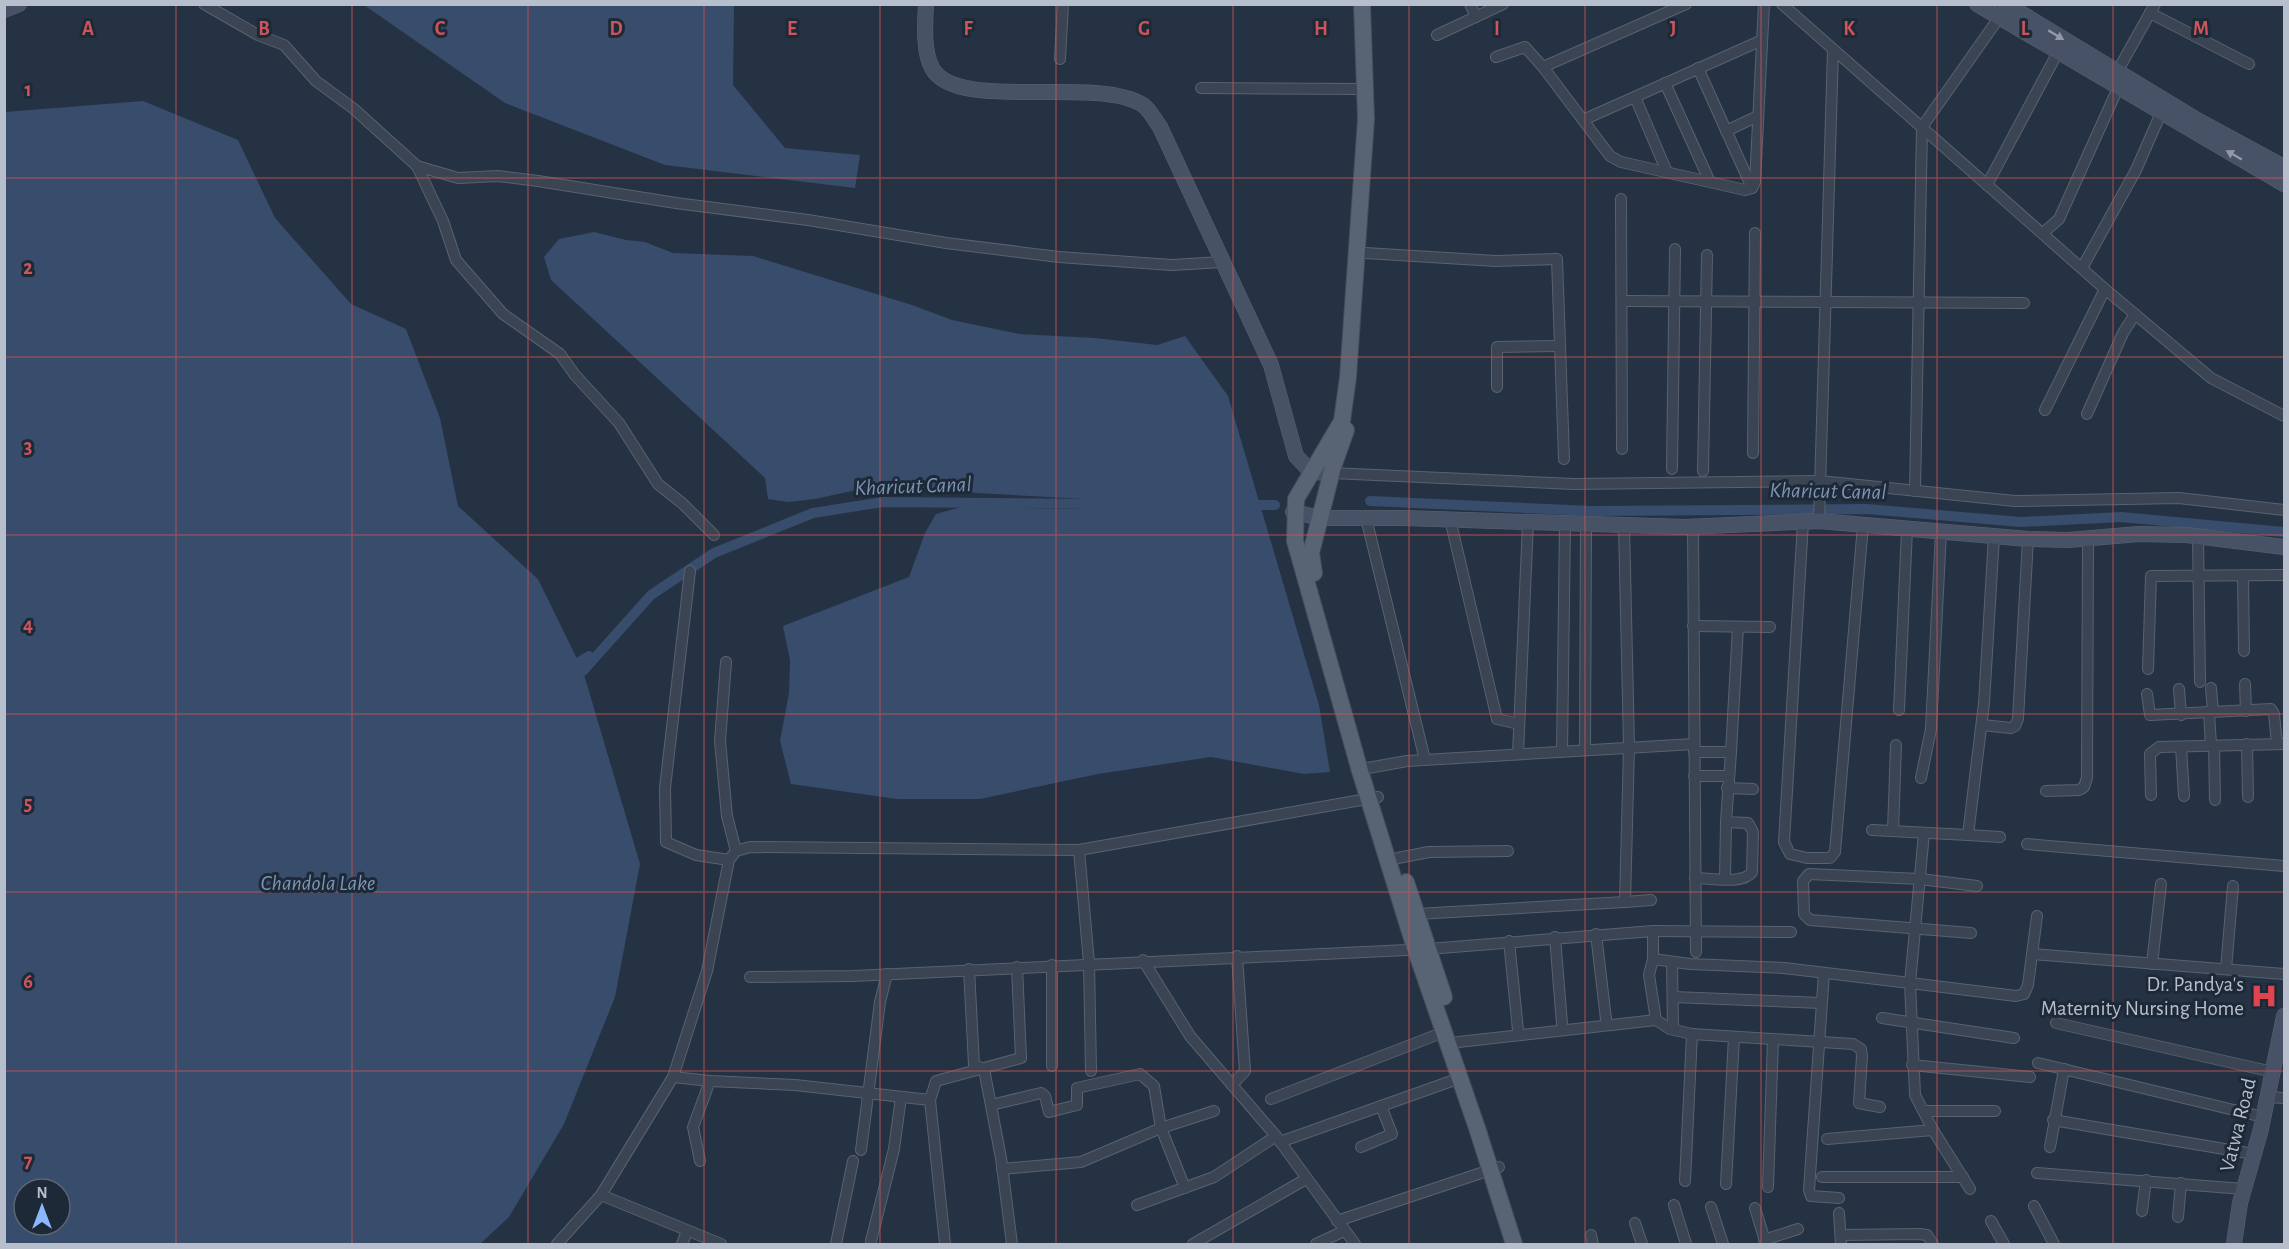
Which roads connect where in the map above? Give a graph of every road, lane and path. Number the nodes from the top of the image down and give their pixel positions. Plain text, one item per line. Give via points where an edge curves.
1 (19, 4) edge
2 (204, 4) edge
3 (926, 4) edge
4 (1063, 4) edge
5 (1362, 4) edge
6 (1369, 4) edge
7 (1470, 4) edge
8 (1503, 4) edge
9 (1686, 4) edge
10 (1782, 4) edge
11 (1977, 4) edge
12 (1761, 6) edge
13 (2005, 8) edge
14 (2152, 9) edge
15 (4, 10) edge
16 (1476, 17) junction
17 (1437, 35) dead end
18 (1760, 40) junction
19 (1833, 50) junction
20 (2058, 52) junction
21 (1496, 57) dead end
22 (1060, 59) dead end
23 (2249, 64) dead end
24 (1543, 67) junction
25 (1698, 68) junction
26 (2117, 72) junction
27 (1665, 83) junction
28 (1201, 88) dead end
29 (2118, 88) junction
30 (1364, 89) junction
31 (1635, 97) junction
32 (2161, 113) junction
33 (1758, 116) junction
34 (1583, 120) junction
35 (1922, 128) junction
36 (1726, 131) junction
37 (417, 166) junction
38 (2284, 167) edge
39 (1667, 172) junction
40 (1710, 182) junction
41 (2284, 184) edge
42 (1988, 185) junction
43 (1752, 188) junction
44 (1621, 199) dead end
45 (1755, 233) dead end
46 (2043, 233) junction
47 (1675, 249) dead end
48 (1365, 253) junction
49 (1707, 255) dead end
50 (1222, 262) junction
51 (2082, 268) junction
52 (2105, 289) junction
53 (1623, 301) junction
54 (1674, 301) junction
55 (1706, 301) junction
56 (1755, 301) junction
57 (1826, 302) junction
58 (1919, 302) junction
59 (2024, 303) dead end
60 (2135, 314) junction
61 (1560, 346) junction
62 (1497, 387) dead end
63 (2045, 410) dead end
64 (2086, 414) dead end
65 (2284, 416) edge
66 (1622, 449) dead end
67 (1753, 453) dead end
68 (1564, 459) dead end
69 (1672, 469) dead end
70 (1703, 471) dead end
71 (1311, 472) junction
72 (1331, 473) junction
73 (1820, 481) junction
74 (1915, 491) junction
75 (2284, 510) edge
76 (1293, 512) junction
77 (1321, 518) junction
78 (1366, 518) junction
79 (1450, 519) junction
80 (1819, 521) junction
81 (1528, 522) junction
82 (1803, 522) junction
83 (1565, 523) junction
84 (1586, 524) junction
85 (1624, 525) junction
86 (1863, 525) junction
87 (1693, 526) junction
88 (1906, 529) junction
89 (1941, 532) junction
90 (714, 535) dead end
91 (1994, 536) junction
92 (2198, 536) junction
93 (2088, 538) junction
94 (2028, 539) junction
95 (2284, 547) edge
96 (690, 571) dead end
97 (2284, 574) edge
98 (2243, 575) junction
99 (2198, 576) junction
100 (1693, 626) junction
101 (1738, 627) junction
102 (1770, 627) dead end
103 (2244, 651) dead end
104 (726, 662) dead end
105 (2148, 669) dead end
106 (2200, 682) dead end
107 (2245, 684) dead end
108 (2211, 688) dead end
109 (2179, 689) dead end
110 (2147, 694) dead end
111 (1899, 710) dead end
112 (2246, 711) junction
113 (2211, 713) junction
114 (2181, 715) junction
115 (1519, 724) junction
116 (1982, 725) junction
117 (2247, 744) junction
118 (2281, 744) edge
119 (1896, 745) dead end
120 (2212, 745) junction
121 (1629, 747) junction
122 (2181, 747) junction
123 (1694, 748) junction
124 (1585, 750) junction
125 (1562, 752) junction
126 (1731, 752) junction
127 (1518, 754) junction
128 (1425, 760) junction
129 (1368, 768) junction
130 (1694, 776) junction
131 (1728, 776) junction
132 (1921, 778) dead end
133 (1727, 788) junction
134 (1753, 789) dead end
135 (2046, 791) dead end
136 (2151, 795) dead end
137 (2184, 796) dead end
138 (2248, 796) dead end
139 (1373, 798) junction
140 (2216, 800) dead end
141 (1726, 822) junction
142 (1872, 830) dead end
143 (1893, 831) junction
144 (1924, 833) junction
145 (1968, 835) junction
146 (2000, 837) dead end
147 (2027, 844) dead end
148 (1079, 850) junction
149 (1508, 850) dead end
150 (732, 856) junction
151 (1398, 858) junction
152 (2284, 866) edge
153 (1695, 878) junction
154 (1725, 878) junction
155 (1920, 879) junction
156 (2161, 884) dead end
157 (1977, 886) dead end
158 (2233, 886) dead end
159 (1651, 900) dead end
160 (1625, 902) junction
161 (1417, 914) junction
162 (2037, 916) dead end
163 (1915, 928) junction
164 (1696, 930) junction
165 (1653, 931) junction
166 (1791, 932) dead end
167 (1971, 933) dead end
168 (1596, 934) junction
169 (1555, 937) junction
170 (1509, 941) junction
171 (1421, 948) junction
172 (1696, 952) dead end
173 (2032, 954) junction
174 (1237, 956) junction
175 (1653, 959) junction
176 (1143, 960) junction
177 (1672, 962) junction
178 (1089, 963) junction
179 (2152, 963) junction
180 (1052, 965) junction
181 (1017, 967) junction
182 (969, 969) junction
183 (2226, 969) junction
184 (1824, 973) junction
185 (886, 974) junction
186 (2284, 974) edge
187 (750, 977) dead end
188 (1910, 983) junction
189 (1673, 997) junction
190 (1821, 1003) junction
191 (2284, 1016) edge
192 (1882, 1018) dead end
193 (1606, 1019) dead end
194 (1656, 1020) junction
195 (1911, 1023) junction
196 (2056, 1023) dead end
197 (1562, 1024) dead end
198 (1673, 1029) junction
199 (1518, 1030) dead end
200 (1444, 1032) junction
201 (1692, 1034) junction
202 (1734, 1037) junction
203 (2014, 1038) dead end
204 (1773, 1039) junction
205 (1458, 1042) junction
206 (1818, 1042) junction
207 (2038, 1063) dead end
208 (1912, 1065) junction
209 (1052, 1066) dead end
210 (984, 1069) junction
211 (2064, 1069) junction
212 (1091, 1071) dead end
213 (2273, 1072) junction
214 (673, 1077) junction
215 (2030, 1077) dead end
216 (1460, 1078) junction
217 (710, 1082) junction
218 (1232, 1085) junction
219 (868, 1093) junction
220 (2268, 1096) junction
221 (901, 1097) junction
222 (2284, 1098) edge
223 (1271, 1099) dead end
224 (930, 1100) junction
225 (991, 1105) junction
226 (1381, 1106) junction
227 (1880, 1107) dead end
228 (1214, 1111) dead end
229 (1924, 1112) junction
230 (1995, 1112) dead end
231 (2263, 1117) junction
232 (2053, 1120) junction
233 (1161, 1128) junction
234 (1933, 1130) junction
235 (1278, 1139) junction
236 (1827, 1139) dead end
237 (1361, 1147) dead end
238 (2050, 1147) dead end
239 (861, 1150) dead end
240 (2254, 1154) junction
241 (700, 1161) dead end
242 (853, 1161) dead end
243 (1494, 1168) junction
244 (1002, 1169) junction
245 (2037, 1173) dead end
246 (1822, 1177) dead end
247 (1963, 1177) junction
248 (1306, 1179) junction
249 (2146, 1180) junction
250 (1685, 1181) dead end
251 (2181, 1183) junction
252 (1726, 1184) dead end
253 (1768, 1187) dead end
254 (1185, 1188) junction
255 (1970, 1189) dead end
256 (2244, 1189) junction
257 (601, 1195) junction
258 (1839, 1198) dead end
259 (1137, 1205) dead end
260 (1674, 1205) dead end
261 (2034, 1206) dead end
262 (1711, 1207) dead end
263 (1755, 1208) dead end
264 (2142, 1211) dead end
265 (1839, 1213) dead end
266 (2178, 1217) dead end
267 (1337, 1221) junction
268 (1991, 1221) dead end
269 (1635, 1222) dead end
270 (1798, 1229) dead end
271 (687, 1231) junction
272 (1344, 1231) junction
273 (1841, 1240) edge
274 (871, 1241) dead end
275 (1765, 1242) edge
276 (557, 1245) edge
277 (681, 1245) edge
278 (721, 1245) edge
279 (836, 1245) edge
280 (945, 1245) edge
281 (1012, 1245) edge
282 (1193, 1245) edge
283 (1316, 1245) edge
284 (1355, 1245) edge
285 (1514, 1245) edge
286 (1524, 1245) edge
287 (1642, 1245) edge
288 (1686, 1245) edge
289 (1723, 1245) edge
290 (1933, 1245) edge
291 (2004, 1245) edge
292 (2054, 1245) edge
293 (2234, 1245) edge

1 - 15 street
2 - 37 street via 284,45 316,81 354,109
3 - 50 street via 927,48 932,69 950,84 1013,92 1099,92 1122,96 1144,106 1160,127
4 - 22 street
5 - 30 main road
6 - 48 main road via 1373,119
7 - 16 street
8 - 16 street
9 - 24 street
10 - 19 street
11 - 13 street
12 - 18 street
13 - 20 street
13 -> 26 street
13 - 35 street
14 - 23 street
14 - 26 street
16 - 17 street
18 - 25 street
18 - 33 street
19 - 35 street
19 - 57 street
20 - 29 street
20 - 42 street
21 - 24 street via 1525,47
24 - 34 street
25 - 27 street
25 - 36 street
26 - 38 street
27 - 31 street
27 - 40 street
28 - 30 street
29 - 32 street
29 - 46 street via 2059,219
30 - 71 main road via 1360,228 1342,421
31 - 34 street
31 - 39 street
41 -> 32 street
32 - 51 street via 2136,170
33 - 36 street
33 - 43 street
34 - 39 street via 1610,156
35 - 42 street
35 - 58 street
36 - 43 street
37 - 50 street via 458,178 498,176 538,181 1025,252 1172,265
37 - 90 street via 456,260 503,314 560,354 619,423 658,484
39 - 40 street
40 - 43 street
42 - 46 street
44 - 53 street
45 - 56 street
46 - 51 street
47 - 54 street
48 - 61 street via 1496,261 1557,259
48 - 72 main road via 1349,422
49 - 55 street
50 - 71 street via 1271,365 1296,456
51 - 52 street
52 - 60 street
52 - 63 street
53 - 54 street
53 - 66 street
54 - 55 street
54 - 69 street
55 - 56 street
55 - 70 street
56 - 57 street
56 - 67 street
57 - 58 street
57 - 73 street
58 - 59 street
58 - 74 street
60 - 64 street
60 - 65 street via 2211,378
61 - 62 street via 1497,347
61 - 68 street
71 - 72 street
71 - 76 main road
72 - 73 street via 1575,484
72 - 77 main road
73 - 74 street
73 - 80 street
74 - 75 street via 2015,501 2179,498
76 - 77 street
76 - 139 main road via 1295,542
77 - 78 street
77 - 129 main road via 1311,553 1317,588
78 - 79 street
78 - 128 street
79 - 81 street
79 - 115 street via 1497,719
80 - 82 street
80 - 86 street
81 - 83 street
81 - 115 street
82 - 86 street via 1784,842 1790,854 1821,859 1830,858 1835,852
82 - 87 street
83 - 84 street
83 - 125 street
84 - 85 street
84 - 124 street
85 - 87 street
85 - 121 street
86 - 88 street
87 - 100 street
88 - 89 street
88 - 111 street
89 - 91 street
89 - 132 street via 1931,729
91 - 94 street
91 - 116 street
92 - 93 street via 2139,534
92 - 95 street
92 - 99 street
93 - 94 street
93 - 135 street via 2087,778 2079,790
94 - 116 street via 2018,719 2011,728
96 - 150 street via 665,788 666,842 696,855
97 - 98 street
98 - 99 street
98 - 103 street
99 - 105 street via 2151,576
99 - 106 street
100 - 101 street
100 - 123 street
101 - 102 street
101 - 126 street
104 - 150 street via 720,741
107 - 112 street
108 - 113 street
109 - 114 street
110 - 114 street via 2150,715
112 - 113 street
112 - 118 street via 2271,709
113 - 114 street
113 - 120 street
115 - 127 street
116 - 145 street
117 - 118 street
117 - 120 street
117 - 138 street
119 - 143 street
120 - 122 street
120 - 140 street
121 - 123 street
121 - 124 street
121 - 160 street
122 - 136 street via 2159,747 2150,754
122 - 137 street
123 - 126 street
123 - 130 street
124 - 125 street
125 - 127 street
126 - 131 street
127 - 128 street
128 - 129 street
129 - 139 main road
130 - 131 street
130 - 153 street
131 - 133 street
133 - 134 street
133 - 141 street
139 - 148 street
139 - 151 main road
139 - 171 main road
141 - 154 street
141 - 154 street via 1748,823 1754,832 1752,872 1741,879
142 - 143 street
143 - 144 street
144 - 145 street
144 - 155 street
145 - 146 street
147 - 152 street
148 - 150 street via 750,847
148 - 178 street
149 - 151 street via 1429,852
150 - 214 street via 707,971
151 - 161 main road
153 - 154 street
153 - 164 street
155 - 157 street
155 - 163 street
155 - 163 street via 1809,874 1803,881 1804,914 1810,920
156 - 179 street
158 - 183 street
159 - 160 street
160 - 161 street
161 - 171 main road
162 - 173 street
163 - 167 street
163 - 188 street
164 - 165 street
164 - 166 street
164 - 172 street
165 - 168 street
165 - 175 street
168 - 169 street
168 - 193 street
169 - 170 street
169 - 197 street
170 - 171 street
170 - 199 street
171 - 174 street
171 - 200 main road
171 - 205 main road
173 - 179 street
173 - 188 street via 2028,985 2024,994 2016,996
174 - 176 street
174 - 218 street via 1245,1071
175 - 177 street
175 - 194 street via 1648,975
176 - 178 street
176 - 218 street via 1190,1036
177 - 184 street
177 - 189 street
178 - 180 street
178 - 212 street
179 - 183 street
180 - 181 street
180 - 209 street
181 - 182 street
181 - 210 street via 1021,1058
182 - 185 street
182 - 210 street via 974,1065
183 - 186 street
184 - 188 street
184 - 190 street
185 - 187 street
185 - 219 street
188 - 195 street
189 - 190 street
189 - 198 street
190 - 206 street
191 - 213 street, Vatwa Road
192 - 195 street
194 - 198 street
194 - 205 street
195 - 203 street
195 - 208 street
196 - 213 street
198 - 201 street
200 - 216 main road
200 - 223 street
201 - 202 street
201 - 250 street
202 - 204 street
202 - 252 street
204 - 206 street
204 - 253 street
205 - 243 main road
206 - 227 street via 1853,1044 1861,1049 1859,1102
206 - 258 street via 1809,1190 1817,1198
207 - 211 street
208 - 215 street
208 - 229 street via 1915,1095
210 - 224 street via 936,1082
210 - 225 street
211 - 231 street
211 - 232 street
213 - 220 street, Vatwa Road
214 - 217 street
214 - 257 street
216 - 226 street
216 - 243 main road
217 - 219 street
217 - 241 street via 693,1127
218 - 235 street
219 - 221 street
219 - 239 street
220 - 222 street
220 - 231 street, Vatwa Road
221 - 224 street
221 - 274 street via 894,1149
224 - 280 street
225 - 233 street via 1041,1093 1049,1112 1077,1105 1077,1088 1140,1074 1154,1086
225 - 244 street
226 - 235 street
226 - 237 street via 1392,1134
228 - 233 street
229 - 230 street
229 - 234 street
231 - 240 street, Vatwa Road
232 - 238 street
232 - 240 street
233 - 244 street via 1081,1162
233 - 254 street
234 - 236 street
234 - 247 street
235 - 248 street
235 - 254 street via 1214,1178
240 - 256 street, Vatwa Road
242 - 279 street
243 - 267 street
243 - 285 main road
243 - 286 main road
244 - 281 street
245 - 249 street
246 - 247 street
247 - 255 street
248 - 267 street
248 - 282 street
249 - 251 street
249 - 264 street
251 - 256 street
251 - 266 street
254 - 259 street
256 - 293 street, Vatwa Road
257 - 271 street
257 - 276 street
260 - 288 street
261 - 292 street
262 - 289 street
263 - 275 street
265 - 273 street
267 - 272 street
268 - 291 street
269 - 287 street
270 - 275 street
271 - 277 street
271 - 278 street
272 - 283 street
272 - 284 street
273 - 290 street via 1919,1234 1927,1235

